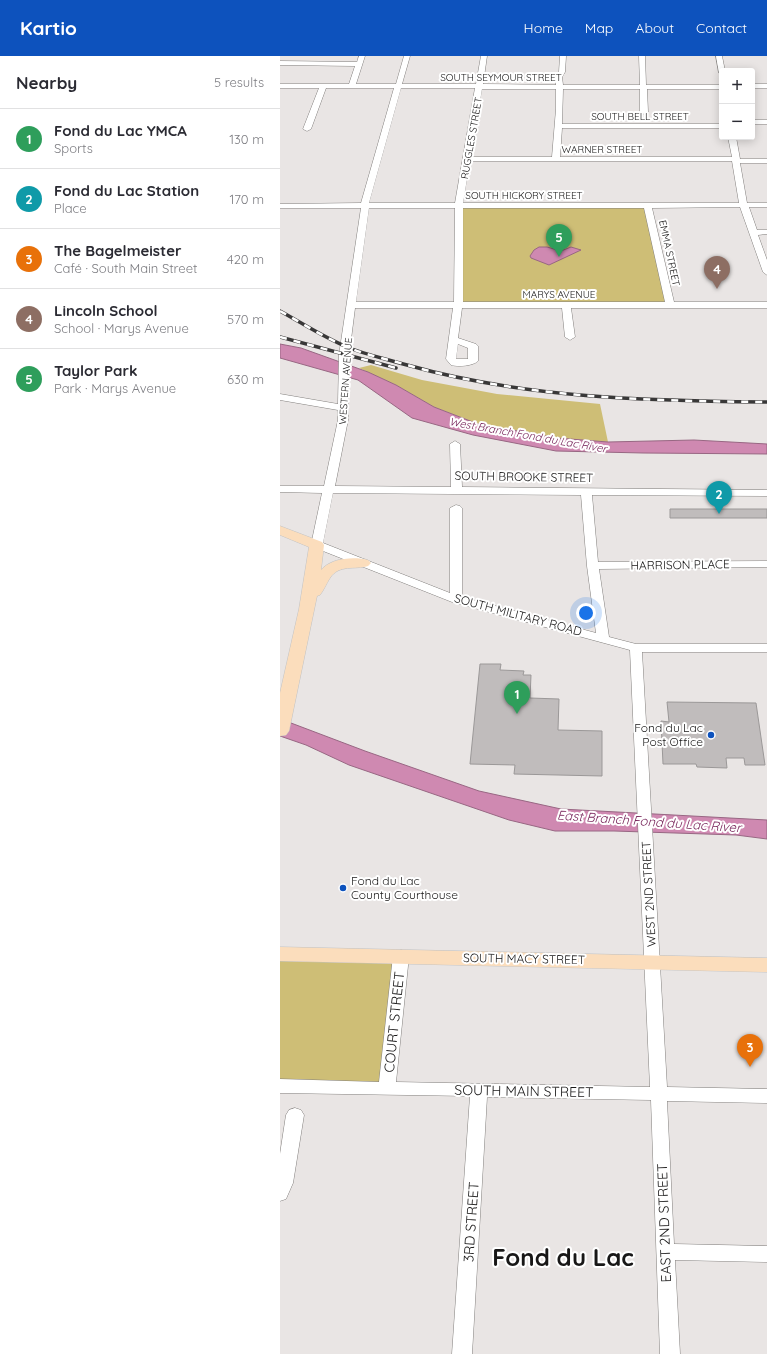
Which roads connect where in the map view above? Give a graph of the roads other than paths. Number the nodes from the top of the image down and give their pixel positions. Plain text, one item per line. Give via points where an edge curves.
1 (362, 56) edge
2 (407, 56) edge
3 (484, 56) edge
4 (563, 56) edge
5 (642, 56) edge
6 (719, 56) edge
7 (280, 63) edge
8 (360, 64) junction
9 (721, 68) edge
10 (280, 86) edge
11 (323, 86) junction
12 (352, 86) junction
13 (398, 86) junction
14 (755, 86) edge
15 (767, 86) edge
16 (479, 87) junction
17 (559, 87) junction
18 (643, 87) junction
19 (719, 87) edge
20 (644, 112) dead end
21 (755, 122) edge
22 (767, 122) edge
23 (558, 126) junction
24 (719, 126) edge
25 (307, 129) dead end
26 (733, 140) edge
27 (467, 159) junction
28 (556, 159) junction
29 (736, 160) junction
30 (767, 161) edge
31 (459, 205) junction
32 (767, 205) edge
33 (280, 206) edge
34 (365, 206) junction
35 (648, 206) junction
36 (744, 206) junction
37 (767, 232) edge
38 (753, 233) junction
39 (767, 272) edge
40 (351, 305) junction
41 (458, 305) junction
42 (566, 305) junction
43 (670, 305) junction
44 (767, 305) edge
45 (570, 337) dead end
46 (453, 339) dead end
47 (280, 397) edge
48 (344, 408) junction
49 (456, 444) dead end
50 (280, 489) edge
51 (329, 489) junction
52 (457, 489) junction
53 (586, 491) junction
54 (767, 493) edge
55 (456, 508) dead end
56 (280, 530) edge
57 (317, 546) junction
58 (363, 563) junction
59 (767, 564) edge
60 (592, 566) junction
61 (456, 598) junction
62 (307, 609) junction
63 (603, 638) junction
64 (636, 648) junction
65 (766, 651) edge
66 (282, 724) edge
67 (280, 954) edge
68 (401, 956) junction
69 (653, 962) junction
70 (767, 965) edge
71 (280, 1086) edge
72 (387, 1088) junction
73 (479, 1090) junction
74 (659, 1093) junction
75 (767, 1096) edge
76 (295, 1115) dead end
77 (280, 1194) edge
78 (665, 1252) junction
79 (767, 1254) edge
80 (462, 1354) edge
81 (670, 1354) edge

1 - 8 street
2 - 13 street, WESTERN AVENUE
3 - 16 street, RUGGLES STREET
4 - 17 street
5 - 18 street
6 - 9 street
7 - 8 street
8 - 12 street
10 - 11 street, SOUTH SEYMOUR STREET
11 - 12 street, SOUTH SEYMOUR STREET
11 - 25 street
12 - 13 street, SOUTH SEYMOUR STREET
13 - 16 street, SOUTH SEYMOUR STREET
13 - 34 street, WESTERN AVENUE
14 - 15 street
16 - 17 street, SOUTH SEYMOUR STREET
16 - 27 street, RUGGLES STREET
17 - 18 street, SOUTH SEYMOUR STREET
17 - 23 street
18 - 19 street, SOUTH SEYMOUR STREET
18 - 20 street
21 - 22 street
23 - 24 street, SOUTH BELL STREET
23 - 28 street
26 - 29 street
27 - 28 street, WARNER STREET
27 - 31 street, RUGGLES STREET
28 - 29 street, WARNER STREET
29 - 30 street, WARNER STREET
29 - 36 street
31 - 34 street, SOUTH HICKORY STREET
31 - 35 street, SOUTH HICKORY STREET
31 - 41 street, RUGGLES STREET
32 - 36 street, SOUTH HICKORY STREET
33 - 34 street, SOUTH HICKORY STREET
34 - 40 street, WESTERN AVENUE
35 - 36 street, SOUTH HICKORY STREET
35 - 43 street, EMMA STREET
36 - 38 street
37 - 38 street
38 - 39 street
40 - 41 street, MARYS AVENUE
40 - 48 street, WESTERN AVENUE via 344,360
41 - 42 street, MARYS AVENUE
41 - 46 street, RUGGLES STREET
42 - 43 street, MARYS AVENUE
42 - 45 street
43 - 44 street, MARYS AVENUE
47 - 48 street
48 - 51 street, WESTERN AVENUE
49 - 52 street
50 - 51 street, SOUTH BROOKE STREET
51 - 52 street, SOUTH BROOKE STREET
51 - 57 street, WESTERN AVENUE
52 - 53 street, SOUTH BROOKE STREET
53 - 54 street, SOUTH BROOKE STREET
53 - 60 street
55 - 61 street
56 - 57 main road, SOUTH MILITARY ROAD
57 - 58 street, SOUTH MILITARY ROAD
57 - 62 main road, WESTERN AVENUE
58 - 61 street, SOUTH MILITARY ROAD
58 - 62 main road via 340,564 324,573
59 - 60 street, HARRISON PLACE
60 - 63 street
61 - 63 street, SOUTH MILITARY ROAD
62 - 66 main road, WESTERN AVENUE
63 - 64 street, SOUTH MILITARY ROAD
64 - 65 street, SOUTH MILITARY ROAD
64 - 69 street, WEST 2ND STREET
67 - 68 main road, SOUTH MACY STREET
68 - 69 main road, SOUTH MACY STREET
68 - 72 street, COURT STREET
69 - 70 main road, SOUTH MACY STREET
69 - 74 street, WEST 2ND STREET
71 - 72 street, SOUTH MAIN STREET
72 - 73 street, SOUTH MAIN STREET
73 - 74 street, SOUTH MAIN STREET
73 - 80 street, 3RD STREET
74 - 75 street, SOUTH MAIN STREET
74 - 78 street, EAST 2ND STREET
76 - 77 street
78 - 79 street
78 - 81 street, EAST 2ND STREET

